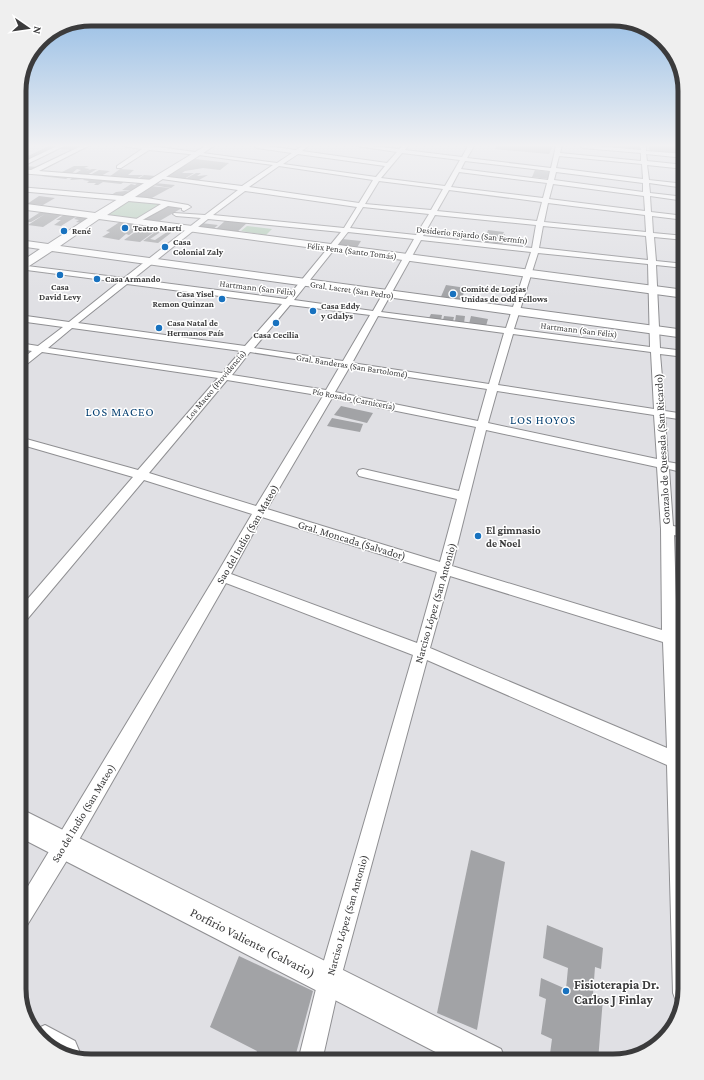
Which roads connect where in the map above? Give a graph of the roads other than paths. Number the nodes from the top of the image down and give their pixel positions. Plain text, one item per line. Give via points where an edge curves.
1 (106, 196) edge
2 (128, 196) edge
3 (233, 196) edge
4 (301, 196) edge
5 (366, 196) edge
6 (443, 196) edge
7 (511, 196) edge
8 (547, 196) edge
9 (647, 196) edge
10 (125, 198) junction
11 (546, 201) junction
12 (166, 204) junction
13 (360, 205) junction
14 (26, 207) edge
15 (432, 213) junction
16 (648, 213) junction
17 (96, 217) junction
18 (207, 217) junction
19 (678, 217) edge
20 (134, 222) junction
21 (540, 224) junction
22 (191, 229) junction
23 (346, 230) junction
24 (649, 235) junction
25 (678, 237) edge
26 (420, 238) junction
27 (26, 244) edge
28 (50, 247) junction
29 (331, 248) junction
30 (535, 251) junction
31 (408, 258) junction
32 (148, 262) junction
33 (26, 263) edge
34 (652, 263) junction
35 (678, 265) edge
36 (26, 268) edge
37 (528, 274) junction
38 (126, 281) junction
39 (304, 283) junction
40 (653, 290) junction
41 (678, 293) edge
42 (387, 295) junction
43 (288, 302) junction
44 (376, 313) junction
45 (516, 313) junction
46 (26, 319) edge
47 (70, 325) junction
48 (654, 330) junction
49 (509, 331) junction
50 (678, 333) edge
51 (26, 347) edge
52 (40, 349) junction
53 (246, 349) junction
54 (656, 350) junction
55 (678, 353) edge
56 (26, 360) edge
57 (346, 366) junction
58 (225, 376) junction
59 (494, 387) junction
60 (330, 394) junction
61 (660, 414) junction
62 (678, 416) edge
63 (482, 425) junction
64 (26, 442) edge
65 (663, 465) junction
66 (678, 468) edge
67 (363, 473) dead end
68 (141, 475) junction
69 (464, 496) junction
70 (259, 512) junction
71 (667, 529) junction
72 (678, 531) edge
73 (445, 568) junction
74 (223, 576) junction
75 (26, 611) edge
76 (670, 638) junction
77 (678, 641) edge
78 (421, 651) junction
79 (678, 738) edge
80 (678, 762) edge
81 (26, 826) edge
82 (65, 845) junction
83 (26, 909) edge
84 (329, 981) junction
85 (312, 1054) edge
86 (475, 1054) edge

1 - 10 street, Desiderio Fajardo (San Fermín)
2 - 10 street
3 - 18 street
4 - 13 street
5 - 13 street, Los Maceo (Providencia)
6 - 15 street, Sao del Indio (San Mateo)
7 - 11 street
8 - 11 street, Narciso López (San Antonio)
9 - 16 street, Gonzalo de Quesada (San Ricardo)
10 - 12 street, Desiderio Fajardo (San Fermín)
10 - 17 street
11 - 16 street
11 - 21 street, Narciso López (San Antonio)
12 - 18 street, Desiderio Fajardo (San Fermín) via 188,207 176,214
12 - 20 street
13 - 15 street
13 - 23 street, Los Maceo (Providencia)
14 - 17 street, Félix Pena (Santo Tomás)
15 - 21 street
15 - 26 street, Sao del Indio (San Mateo)
16 - 19 street
16 - 24 street, Gonzalo de Quesada (San Ricardo)
17 - 20 street, Félix Pena (Santo Tomás)
17 - 28 street
18 - 22 street
18 - 23 street, Desiderio Fajardo (San Fermín)
20 - 22 street, Félix Pena (Santo Tomás)
21 - 24 street
21 - 30 street, Narciso López (San Antonio)
22 - 29 street, Félix Pena (Santo Tomás)
22 - 32 street
23 - 26 street, Desiderio Fajardo (San Fermín)
23 - 29 street, Los Maceo (Providencia)
24 - 25 street
24 - 34 street, Gonzalo de Quesada (San Ricardo)
26 - 30 street, Desiderio Fajardo (San Fermín)
26 - 31 street, Sao del Indio (San Mateo)
27 - 28 street, Gral. Lacret (San Pedro)
28 - 32 street, Gral. Lacret (San Pedro)
28 - 33 street
29 - 31 street, Félix Pena (Santo Tomás)
29 - 39 street, Los Maceo (Providencia)
30 - 34 street, Desiderio Fajardo (San Fermín)
30 - 37 street, Narciso López (San Antonio)
31 - 37 street, Félix Pena (Santo Tomás)
31 - 42 street, Sao del Indio (San Mateo)
32 - 38 street
32 - 39 street, Gral. Lacret (San Pedro)
34 - 35 street, Desiderio Fajardo (San Fermín)
34 - 40 street, Gonzalo de Quesada (San Ricardo)
36 - 38 street, Hartmann (San Félix)
37 - 40 street, Félix Pena (Santo Tomás)
37 - 45 street, Narciso López (San Antonio)
38 - 43 street, Hartmann (San Félix)
38 - 47 street
39 - 42 street, Gral. Lacret (San Pedro)
39 - 43 street, Los Maceo (Providencia)
40 - 41 street, Félix Pena (Santo Tomás)
40 - 48 street, Gonzalo de Quesada (San Ricardo)
42 - 44 street, Sao del Indio (San Mateo)
42 - 45 street, Gral. Lacret (San Pedro)
43 - 44 street, Hartmann (San Félix)
43 - 53 street, Los Maceo (Providencia)
44 - 49 street, Hartmann (San Félix)
44 - 57 street, Sao del Indio (San Mateo)
45 - 48 street, Gral. Lacret (San Pedro)
45 - 49 street, Narciso López (San Antonio)
46 - 47 street, Gral. Banderas (San Bartolomé)
47 - 52 street
47 - 53 street, Gral. Banderas (San Bartolomé)
48 - 50 street, Gral. Lacret (San Pedro)
48 - 54 street, Gonzalo de Quesada (San Ricardo)
49 - 54 street, Hartmann (San Félix)
49 - 59 street, Narciso López (San Antonio)
51 - 52 street, Pío Rosado (Carnicería)
52 - 56 street
52 - 58 street, Pío Rosado (Carnicería)
53 - 57 street, Gral. Banderas (San Bartolomé)
53 - 58 street, Los Maceo (Providencia)
54 - 55 street, Hartmann (San Félix)
54 - 61 street, Gonzalo de Quesada (San Ricardo)
57 - 59 street, Gral. Banderas (San Bartolomé)
57 - 60 street, Sao del Indio (San Mateo)
58 - 60 street, Pío Rosado (Carnicería)
58 - 68 street, Los Maceo (Providencia)
59 - 61 street, Gral. Banderas (San Bartolomé)
59 - 63 street, Narciso López (San Antonio)
60 - 63 street, Pío Rosado (Carnicería)
60 - 70 street, Sao del Indio (San Mateo)
61 - 62 street, Gral. Banderas (San Bartolomé)
61 - 65 street, Gonzalo de Quesada (San Ricardo)
63 - 65 street, Pío Rosado (Carnicería)
63 - 69 street, Narciso López (San Antonio)
64 - 68 street, Gral. Moncada (Salvador)
65 - 66 street, Pío Rosado (Carnicería)
65 - 71 street, Gonzalo de Quesada (San Ricardo)
67 - 69 street
68 - 70 street, Gral. Moncada (Salvador)
68 - 75 street, Los Maceo (Providencia)
69 - 73 street, Narciso López (San Antonio)
70 - 73 street, Gral. Moncada (Salvador)
70 - 74 street, Sao del Indio (San Mateo)
71 - 72 street
71 - 76 street, Gonzalo de Quesada (San Ricardo)
73 - 76 street, Gral. Moncada (Salvador)
73 - 78 street, Narciso López (San Antonio)
74 - 78 street
74 - 82 street, Sao del Indio (San Mateo)
76 - 77 street, Gral. Moncada (Salvador)
76 - 79 street, Gonzalo de Quesada (San Ricardo)
78 - 80 street
78 - 84 street, Narciso López (San Antonio)
81 - 82 street, Porfirio Valiente (Calvario)
82 - 83 street, Sao del Indio (San Mateo)
82 - 84 street, Porfirio Valiente (Calvario)
84 - 85 street, Narciso López (San Antonio)
84 - 86 street, Porfirio Valiente (Calvario)

